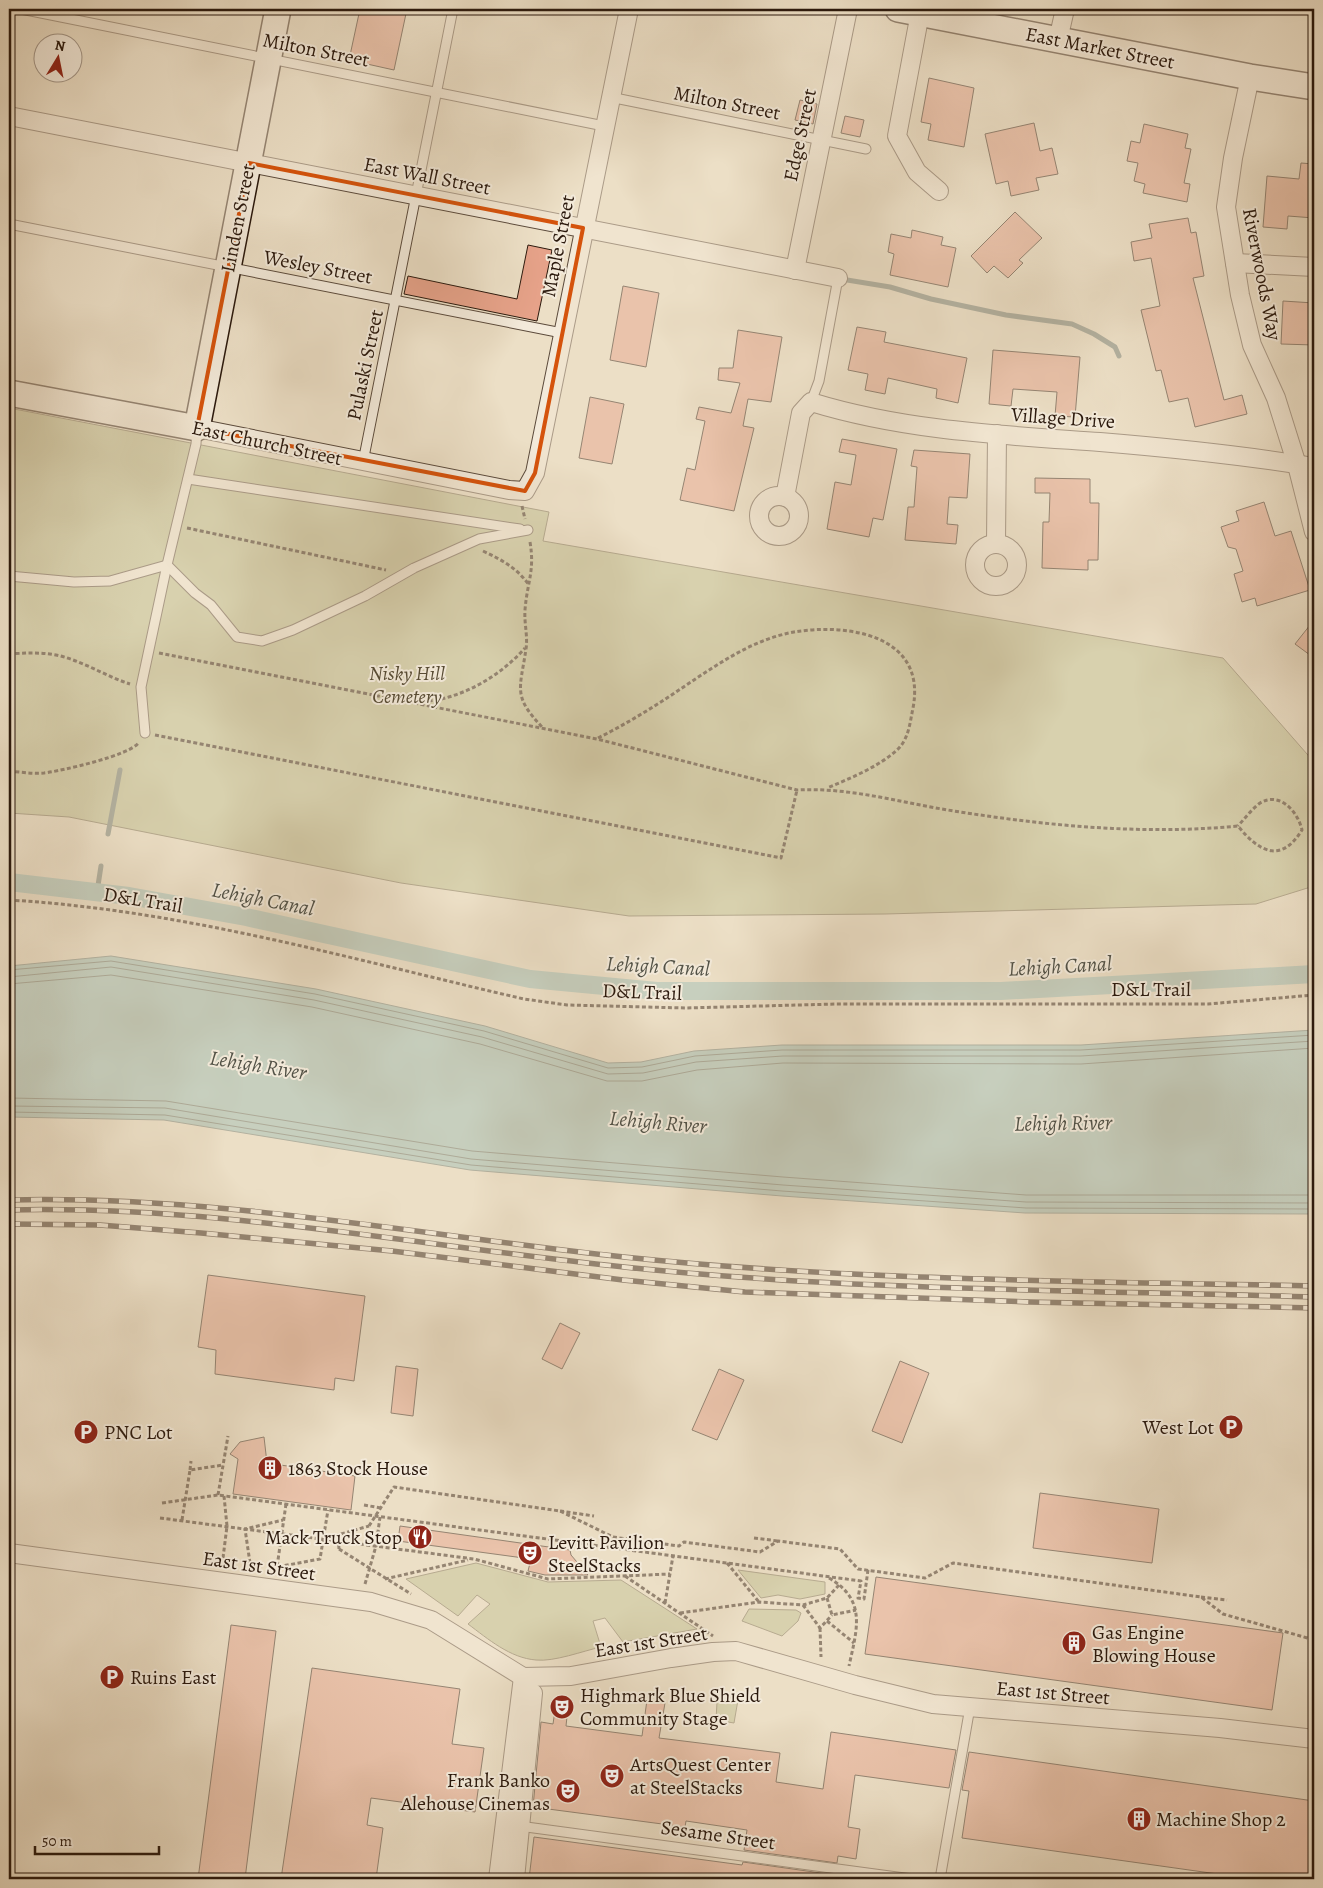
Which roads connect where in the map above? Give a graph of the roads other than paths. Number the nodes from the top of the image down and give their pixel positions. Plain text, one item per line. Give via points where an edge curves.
1 (21, 9) edge
2 (278, 9) edge
3 (453, 9) edge
4 (629, 9) edge
5 (848, 9) edge
6 (1065, 9) edge
7 (909, 11) edge
8 (1058, 40) junction
9 (270, 59) junction
10 (1250, 77) junction
11 (1310, 88) edge
12 (436, 92) junction
13 (610, 98) junction
14 (9, 116) edge
15 (604, 126) junction
16 (821, 140) junction
17 (866, 149) dead end
18 (249, 163) junction
19 (939, 191) dead end
20 (416, 196) junction
21 (9, 224) edge
22 (583, 228) junction
23 (1235, 263) junction
24 (1314, 267) edge
25 (229, 268) junction
26 (794, 270) junction
27 (838, 278) joint
28 (396, 300) junction
29 (562, 333) junction
30 (9, 393) edge
31 (811, 402) junction
32 (197, 428) junction
33 (997, 434) junction
34 (363, 462) junction
35 (1306, 466) edge
36 (188, 479) junction
37 (525, 491) joint
38 (785, 497) dead end
39 (1314, 532) edge
40 (996, 543) dead end
41 (167, 565) junction
42 (9, 576) edge
43 (145, 733) road end
44 (9, 1553) edge
45 (529, 1677) junction
46 (970, 1707) junction
47 (1314, 1739) edge
48 (520, 1826) junction
49 (498, 1879) edge
50 (515, 1879) edge
51 (912, 1879) edge
52 (940, 1879) edge

1 - 9 lane, Milton Street
2 - 9 street, Linden Street
3 - 12 lane, Pulaski Street
4 - 13 street, Maple Street
5 - 16 street, Edge Street
6 - 8 street
7 - 8 street, East Market Street
7 - 19 street via 897,136 917,172
8 - 10 street, East Market Street
9 - 12 lane, Milton Street
9 - 18 street, Linden Street
10 - 11 street, East Market Street
10 - 23 street, Riverwoods Way via 1226,207
12 - 15 lane, Milton Street
12 - 20 lane, Pulaski Street
13 - 15 street, Maple Street
13 - 16 lane, Milton Street
14 - 18 street, East Wall Street
15 - 22 street, Maple Street
16 - 17 lane, Milton Street
16 - 26 street, Edge Street
18 - 20 street, East Wall Street
18 - 25 street, Linden Street
20 - 22 street, East Wall Street
20 - 28 lane, Pulaski Street
21 - 25 lane, Wesley Street
22 - 26 street, East Wall Street
22 - 29 street, Maple Street
23 - 24 street
23 - 35 street, Riverwoods Way via 1252,345
25 - 28 lane, Wesley Street
25 - 32 street, Linden Street
26 - 27 street, East Wall Street
27 - 31 lane via 819,381
28 - 29 lane, Wesley Street
28 - 34 lane, Pulaski Street
29 - 37 street, Maple Street via 535,473
30 - 32 street, East Church Street
31 - 33 street, Village Drive via 880,420 933,429
31 - 38 street via 801,413
32 - 34 street, East Church Street
32 - 36 lane
33 - 35 street, Village Drive via 1232,454
33 - 40 street
34 - 37 street, East Church Street
35 - 39 street, Riverwoods Way
36 - 41 lane
36 - 41 lane via 528,530 479,539 302,626 262,641 237,637 211,605
41 - 42 lane via 110,581
41 - 43 lane via 141,687
44 - 45 street, East 1st Street via 371,1602 431,1620
45 - 46 street, East 1st Street via 571,1676 672,1658 736,1651 932,1704
45 - 48 street
45 - 49 street
46 - 47 street, East 1st Street
46 - 52 lane
48 - 50 street
48 - 51 lane, Sesame Street

